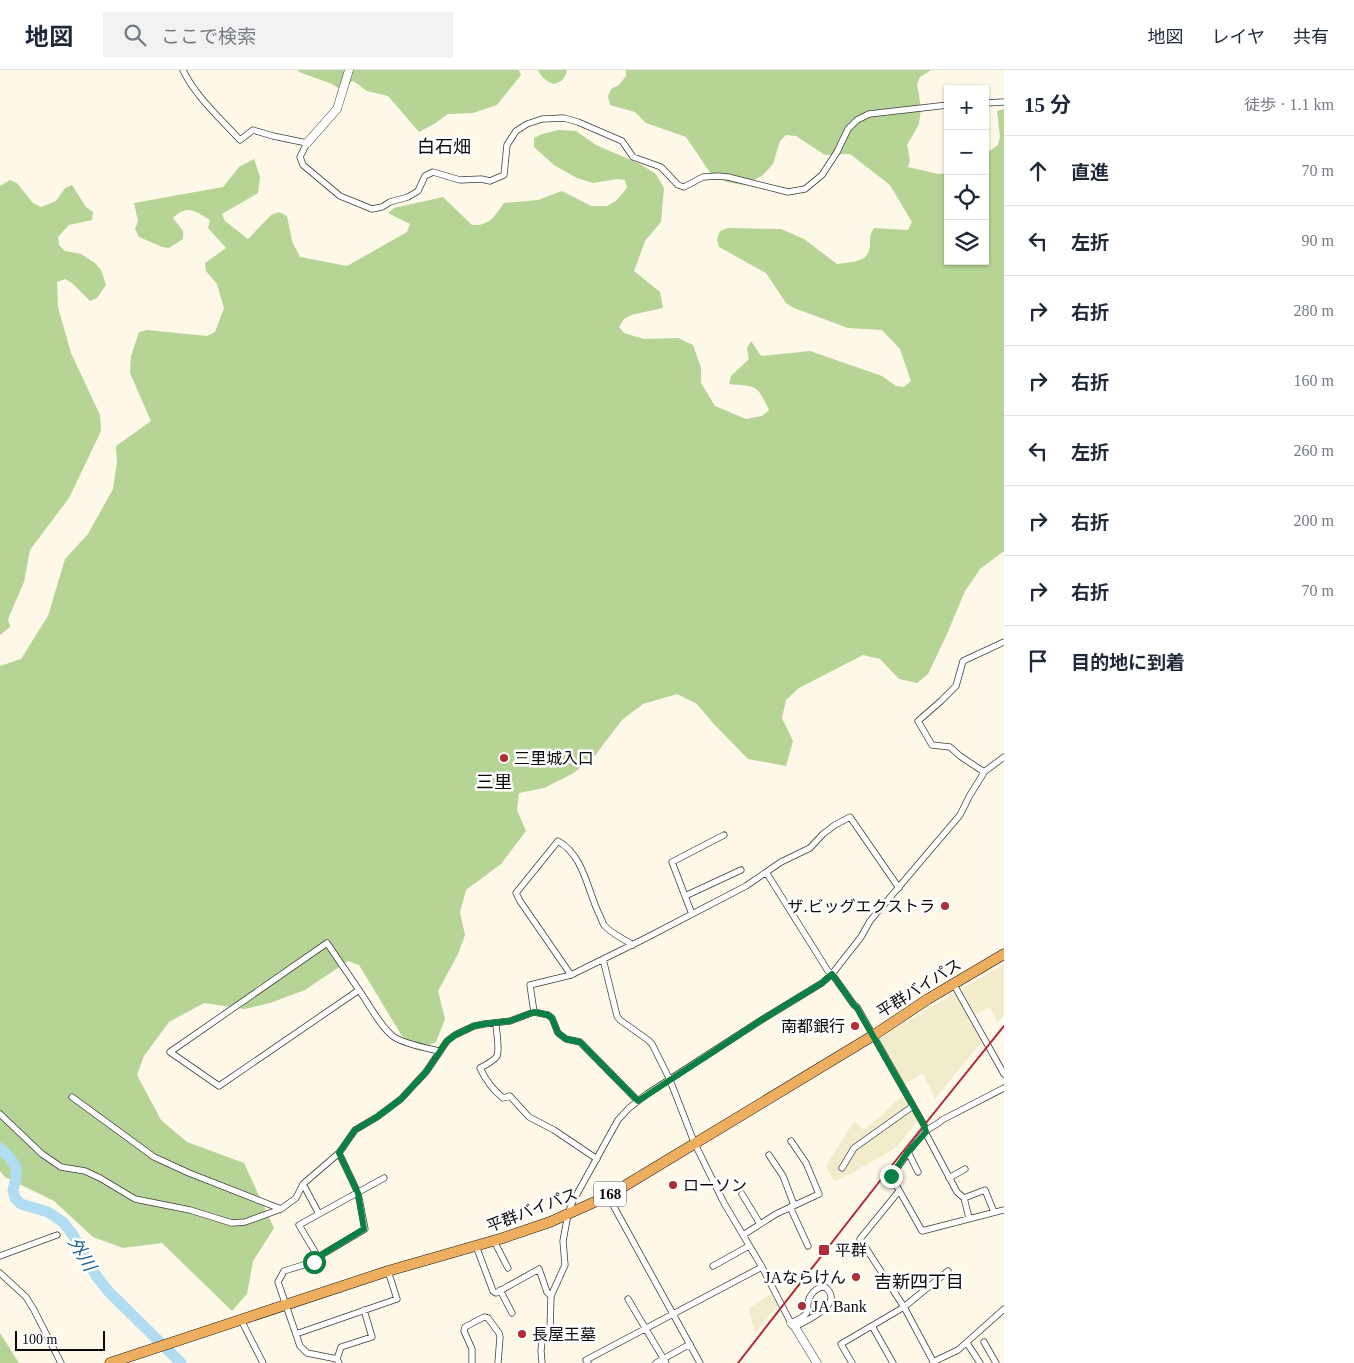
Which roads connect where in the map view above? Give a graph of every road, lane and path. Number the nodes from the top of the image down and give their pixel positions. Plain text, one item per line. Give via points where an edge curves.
1 (183, 70) edge
2 (349, 70) edge
3 (1004, 102) edge
4 (989, 103) edge
5 (944, 105) edge
6 (308, 143) junction
7 (1004, 642) edge
8 (1004, 756) edge
9 (985, 772) junction
10 (724, 835) dead end
11 (741, 870) dead end
12 (766, 872) junction
13 (899, 888) junction
14 (685, 896) junction
15 (692, 914) junction
16 (632, 945) junction
17 (1004, 954) edge
18 (603, 959) junction
19 (571, 974) junction
20 (832, 974) junction
21 (953, 983) junction
22 (359, 990) junction
23 (534, 1012) junction
24 (496, 1023) junction
25 (874, 1035) junction
26 (439, 1052) junction
27 (1004, 1074) edge
28 (670, 1080) junction
29 (1004, 1088) edge
30 (72, 1097) dead end
31 (638, 1101) junction
32 (913, 1106) junction
33 (0, 1114) edge
34 (926, 1132) junction
35 (694, 1142) junction
36 (791, 1142) dead end
37 (908, 1152) junction
38 (339, 1153) junction
39 (769, 1155) dead end
40 (597, 1159) junction
41 (842, 1168) dead end
42 (965, 1169) dead end
43 (918, 1172) dead end
44 (384, 1178) dead end
45 (949, 1178) junction
46 (303, 1184) junction
47 (899, 1191) junction
48 (358, 1193) junction
49 (742, 1194) dead end
50 (608, 1196) junction
51 (964, 1198) junction
52 (792, 1206) junction
53 (281, 1209) junction
54 (1004, 1210) edge
55 (994, 1212) junction
56 (319, 1214) junction
57 (568, 1214) junction
58 (969, 1218) junction
59 (760, 1224) junction
60 (57, 1235) dead end
61 (743, 1235) junction
62 (494, 1241) junction
63 (476, 1246) junction
64 (749, 1246) junction
65 (808, 1246) dead end
66 (0, 1256) edge
67 (318, 1257) junction
68 (713, 1266) dead end
69 (762, 1267) junction
70 (508, 1268) dead end
71 (388, 1271) junction
72 (948, 1271) dead end
73 (0, 1273) edge
74 (500, 1290) junction
75 (551, 1296) junction
76 (628, 1299) dead end
77 (287, 1305) junction
78 (904, 1307) junction
79 (1004, 1309) edge
80 (364, 1310) junction
81 (512, 1313) dead end
82 (674, 1313) junction
83 (241, 1320) junction
84 (793, 1325) junction
85 (872, 1326) junction
86 (646, 1328) junction
87 (296, 1334) junction
88 (984, 1342) dead end
89 (966, 1343) junction
90 (690, 1344) junction
91 (338, 1361) edge
92 (665, 1361) edge
93 (933, 1362) edge
94 (61, 1363) edge
95 (110, 1363) edge
96 (263, 1363) edge
97 (472, 1363) edge
98 (498, 1363) edge
99 (542, 1363) edge
100 (588, 1363) edge
101 (656, 1363) edge
102 (700, 1363) edge
103 (817, 1363) edge
104 (852, 1363) edge
105 (893, 1363) edge
106 (980, 1363) edge
107 (996, 1363) edge

1 - 6 street via 198,93 240,140 253,130
2 - 6 street via 337,109
3 - 4 street
5 - 6 street via 868,114 857,120 848,129 822,175 805,189 788,192 718,176 703,177 684,187 661,167 633,157 622,141 571,120 542,118 516,131 507,145 504,175 490,182 460,180 433,172 425,176 418,191 382,208 372,209 340,196 304,165 300,157
7 - 9 street via 963,661 956,686 918,721 932,745 950,747
8 - 9 street
9 - 13 street via 960,815
10 - 14 street via 672,862
11 - 14 street
12 - 13 street via 810,848 823,834 850,817
12 - 15 street
12 - 20 street
13 - 20 street via 870,921
14 - 15 street
15 - 16 street
16 - 18 street
16 - 19 street via 604,924 576,858 558,842 516,893
17 - 21 highway, 平群バイパス / 168
18 - 19 street
18 - 28 street via 617,1016 648,1040
19 - 23 street via 530,985
20 - 25 street
20 - 28 street
21 - 25 highway, 平群バイパス / 168
21 - 27 street
22 - 22 street via 219,1086 170,1052 327,943
22 - 26 street via 392,1036
23 - 24 street
23 - 31 street via 552,1018 558,1033 566,1039 580,1042
24 - 26 street via 474,1026 455,1035
24 - 40 street via 497,1055 480,1068 486,1082 503,1098 510,1096 529,1117
25 - 32 street
25 - 35 highway, 平群バイパス / 168
26 - 38 street via 401,1099 355,1130
28 - 31 street
28 - 35 street
29 - 34 street via 942,1120
30 - 53 street via 154,1157
31 - 40 street via 618,1120
32 - 34 street
32 - 41 street via 854,1148
33 - 53 street via 53,1163 85,1171 135,1199 190,1210 232,1223 245,1222
34 - 37 street
34 - 45 street
35 - 50 highway, 平群バイパス / 168
35 - 61 street
36 - 52 street via 806,1163 818,1194
37 - 43 street
37 - 47 street via 891,1176
38 - 46 street
38 - 48 street
39 - 52 street via 783,1176
40 - 57 street
42 - 45 street
44 - 48 street
45 - 51 street
46 - 53 street via 296,1198
46 - 56 street
47 - 58 street via 922,1231
47 - 78 street via 860,1239
48 - 56 street
48 - 67 street via 364,1229
49 - 59 street
50 - 57 highway, 平群バイパス / 168
50 - 82 street
51 - 55 street via 986,1190
51 - 58 street
52 - 59 street
52 - 65 street
54 - 55 street
55 - 58 street
56 - 67 street via 299,1225
57 - 62 highway, 平群バイパス / 168
57 - 75 street via 563,1241 565,1266
59 - 61 street
60 - 66 street
61 - 64 street
62 - 63 highway, 平群バイパス / 168
62 - 70 street
63 - 71 highway, 平群バイパス / 168
63 - 74 street via 493,1291
64 - 68 street
64 - 69 street
67 - 77 street via 314,1262 284,1271 278,1282
69 - 82 street
69 - 84 street
71 - 77 highway, 平群バイパス / 168
71 - 80 street via 397,1299
72 - 78 street
73 - 94 street via 26,1297
74 - 75 street via 539,1269
74 - 81 street
75 - 99 street via 550,1330 542,1341
76 - 86 street
77 - 83 highway, 平群バイパス / 168
77 - 87 street
78 - 85 street
78 - 93 street
79 - 89 street
80 - 87 street
80 - 91 street via 372,1337 341,1347
82 - 86 street
82 - 90 street
83 - 95 highway, 平群バイパス / 168
83 - 96 street
84 - 84 street via 805,1316 809,1299 818,1289 825,1287 829,1290 832,1299 824,1310
84 - 103 street
85 - 104 street via 840,1344
85 - 105 street
86 - 92 street
86 - 100 street via 586,1360
87 - 91 street via 300,1346 307,1353
88 - 107 street
89 - 93 street
89 - 106 street
90 - 92 street
90 - 102 street
92 - 101 street
97 - 98 street via 472,1349 465,1326 484,1317 499,1333

